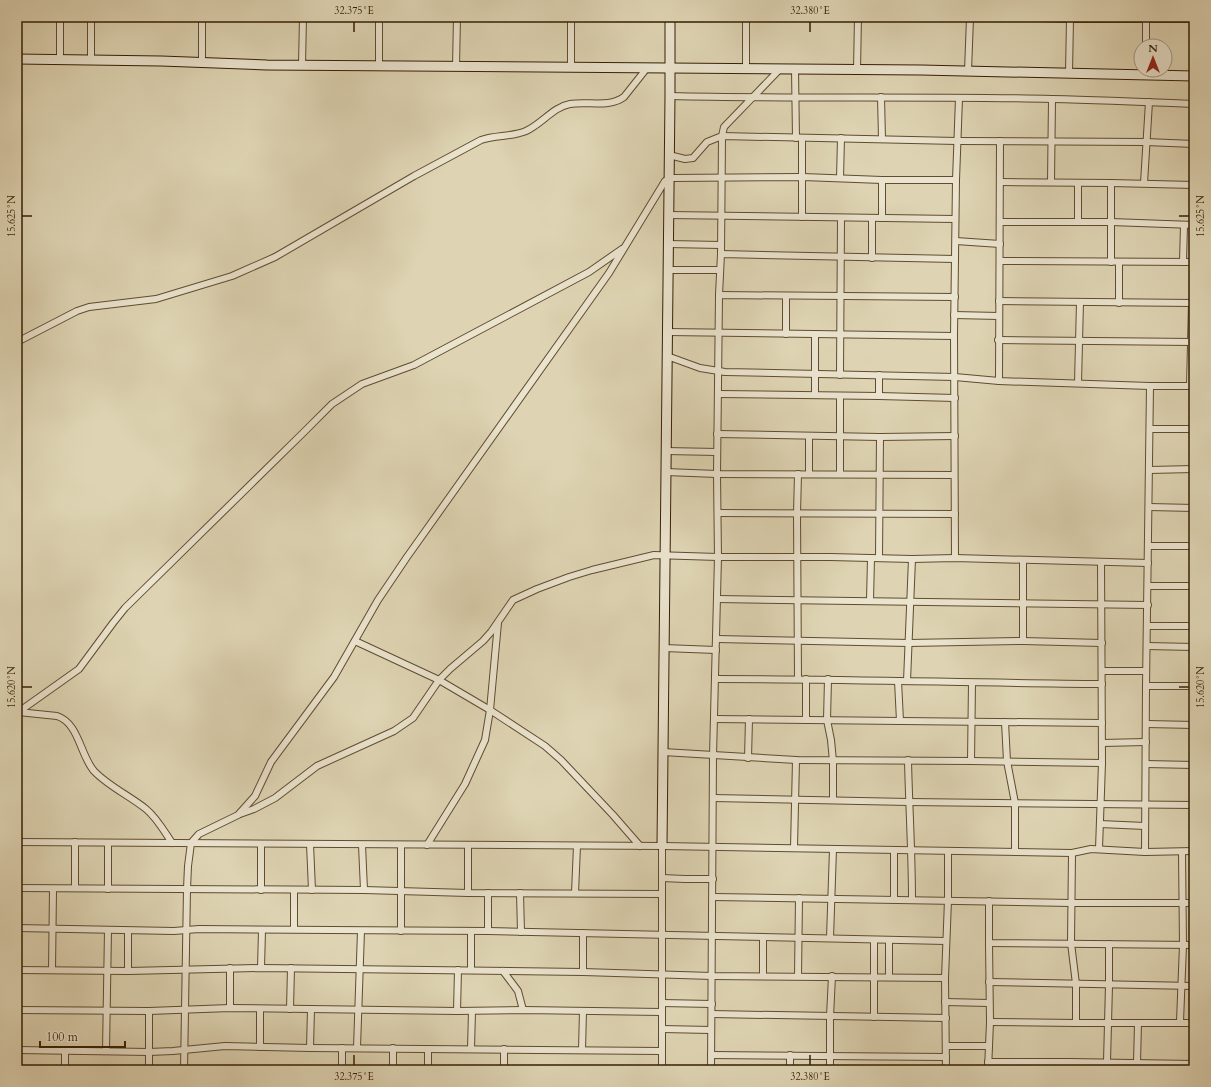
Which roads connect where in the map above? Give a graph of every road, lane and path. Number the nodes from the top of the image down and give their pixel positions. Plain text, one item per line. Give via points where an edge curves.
1 (60, 17) edge
2 (91, 17) edge
3 (202, 17) edge
4 (303, 17) edge
5 (379, 17) edge
6 (457, 17) edge
7 (571, 17) edge
8 (670, 17) edge
9 (746, 17) edge
10 (858, 17) edge
11 (950, 17) edge
12 (1007, 17) edge
13 (970, 18) edge
14 (1146, 18) edge
15 (1070, 19) junction
16 (1194, 19) edge
17 (1146, 38) edge
18 (17, 59) edge
19 (60, 60) junction
20 (91, 60) junction
21 (202, 63) junction
22 (302, 65) junction
23 (379, 66) junction
24 (456, 66) junction
25 (571, 68) junction
26 (647, 68) junction
27 (670, 68) junction
28 (746, 68) junction
29 (780, 69) junction
30 (795, 69) junction
31 (857, 70) junction
32 (968, 71) junction
33 (1133, 72) edge
34 (1069, 74) junction
35 (1173, 74) edge
36 (1194, 76) edge
37 (670, 96) junction
38 (881, 97) junction
39 (752, 98) junction
40 (795, 98) junction
41 (959, 98) junction
42 (1052, 99) junction
43 (1149, 102) junction
44 (1194, 104) edge
45 (722, 136) junction
46 (799, 138) junction
47 (840, 138) junction
48 (882, 139) junction
49 (957, 141) junction
50 (1000, 141) junction
51 (1052, 142) junction
52 (1146, 142) junction
53 (1194, 144) edge
54 (669, 155) junction
55 (721, 177) junction
56 (803, 177) junction
57 (669, 178) junction
58 (840, 178) junction
59 (882, 180) junction
60 (956, 180) junction
61 (1194, 181) edge
62 (1001, 182) junction
63 (1051, 182) junction
64 (1078, 183) junction
65 (1111, 183) junction
66 (1144, 183) junction
67 (1194, 185) edge
68 (668, 215) junction
69 (722, 216) junction
70 (802, 217) junction
71 (841, 218) junction
72 (872, 218) junction
73 (882, 218) junction
74 (956, 219) junction
75 (1000, 222) junction
76 (1078, 222) junction
77 (1111, 222) junction
78 (1184, 225) junction
79 (1194, 225) edge
80 (956, 242) junction
81 (668, 244) junction
82 (1000, 244) junction
83 (721, 245) junction
84 (624, 248) junction
85 (721, 254) junction
86 (841, 258) junction
87 (872, 258) junction
88 (955, 259) junction
89 (1000, 261) junction
90 (1110, 262) junction
91 (1119, 262) junction
92 (1184, 262) junction
93 (1194, 262) edge
94 (668, 270) junction
95 (720, 270) junction
96 (719, 295) junction
97 (786, 296) junction
98 (840, 296) junction
99 (955, 297) junction
100 (999, 301) junction
101 (1080, 302) junction
102 (1119, 303) junction
103 (1193, 303) edge
104 (954, 315) junction
105 (999, 316) junction
106 (667, 332) junction
107 (719, 332) junction
108 (786, 334) junction
109 (815, 334) junction
110 (840, 334) junction
111 (954, 336) junction
112 (998, 340) junction
113 (1079, 341) junction
114 (17, 342) edge
115 (1193, 342) edge
116 (667, 356) junction
117 (719, 371) junction
118 (815, 374) junction
119 (840, 374) junction
120 (879, 375) junction
121 (955, 377) junction
122 (999, 381) junction
123 (1078, 384) junction
124 (1150, 386) junction
125 (1192, 386) edge
126 (718, 394) junction
127 (815, 395) junction
128 (840, 396) junction
129 (879, 396) junction
130 (955, 398) junction
131 (1150, 429) junction
132 (1194, 429) edge
133 (717, 434) junction
134 (809, 436) junction
135 (840, 436) junction
136 (955, 436) junction
137 (880, 437) junction
138 (666, 451) junction
139 (717, 452) junction
140 (1149, 470) junction
141 (1194, 470) edge
142 (666, 472) junction
143 (717, 474) junction
144 (798, 474) junction
145 (809, 474) junction
146 (840, 474) junction
147 (879, 475) junction
148 (954, 475) junction
149 (1149, 507) junction
150 (1194, 508) edge
151 (718, 513) junction
152 (797, 514) junction
153 (879, 514) junction
154 (955, 514) junction
155 (1149, 546) junction
156 (1194, 546) edge
157 (665, 555) junction
158 (718, 557) junction
159 (797, 557) junction
160 (871, 558) junction
161 (879, 558) junction
162 (955, 558) junction
163 (912, 559) junction
164 (1023, 560) junction
165 (1101, 562) junction
166 (1148, 563) junction
167 (1148, 586) junction
168 (1194, 586) edge
169 (717, 599) junction
170 (798, 600) junction
171 (870, 601) junction
172 (910, 602) junction
173 (1023, 604) junction
174 (1102, 605) junction
175 (1148, 605) junction
176 (498, 622) junction
177 (1148, 626) junction
178 (1194, 626) edge
179 (717, 639) junction
180 (355, 641) junction
181 (798, 641) junction
182 (1023, 641) junction
183 (909, 643) junction
184 (1102, 643) junction
185 (1147, 646) junction
186 (1194, 647) edge
187 (664, 648) junction
188 (716, 650) junction
189 (1146, 670) junction
190 (1102, 671) junction
191 (716, 679) junction
192 (798, 679) junction
193 (806, 679) junction
194 (828, 679) junction
195 (439, 680) junction
196 (898, 681) junction
197 (907, 681) junction
198 (972, 683) junction
199 (1102, 684) junction
200 (1146, 686) junction
201 (1194, 686) edge
202 (490, 710) junction
203 (18, 713) edge
204 (714, 719) junction
205 (749, 719) junction
206 (806, 720) junction
207 (827, 720) junction
208 (900, 721) junction
209 (972, 722) junction
210 (1005, 722) junction
211 (1102, 723) junction
212 (1147, 724) junction
213 (1194, 725) edge
214 (1146, 742) junction
215 (1102, 743) junction
216 (663, 752) junction
217 (713, 756) junction
218 (748, 758) junction
219 (796, 760) junction
220 (908, 760) junction
221 (971, 760) junction
222 (833, 761) junction
223 (1007, 761) junction
224 (1102, 763) junction
225 (1146, 764) junction
226 (1194, 765) edge
227 (713, 798) junction
228 (795, 800) junction
229 (833, 800) junction
230 (908, 802) junction
231 (1015, 803) junction
232 (1100, 804) junction
233 (1146, 804) junction
234 (1194, 805) edge
235 (238, 815) junction
236 (1100, 824) junction
237 (1145, 826) junction
238 (17, 842) edge
239 (75, 842) junction
240 (108, 843) junction
241 (172, 843) junction
242 (191, 843) junction
243 (261, 844) junction
244 (310, 844) junction
245 (362, 845) junction
246 (401, 845) junction
247 (427, 845) junction
248 (468, 846) junction
249 (577, 846) junction
250 (640, 846) junction
251 (662, 846) junction
252 (713, 847) junction
253 (794, 848) junction
254 (834, 849) junction
255 (1099, 849) junction
256 (894, 850) junction
257 (912, 851) junction
258 (948, 851) junction
259 (1194, 851) edge
260 (1015, 852) junction
261 (1145, 852) junction
262 (1182, 852) junction
263 (1072, 853) junction
264 (662, 878) junction
265 (713, 879) junction
266 (17, 888) edge
267 (75, 888) junction
268 (53, 889) junction
269 (108, 889) junction
270 (187, 890) junction
271 (261, 890) junction
272 (294, 890) junction
273 (312, 890) junction
274 (364, 890) junction
275 (401, 892) junction
276 (468, 893) junction
277 (488, 893) junction
278 (520, 893) junction
279 (576, 893) junction
280 (662, 894) junction
281 (713, 897) junction
282 (799, 898) junction
283 (831, 898) junction
284 (894, 899) junction
285 (912, 900) junction
286 (948, 900) junction
287 (989, 901) junction
288 (1071, 903) junction
289 (1182, 903) junction
290 (1194, 903) edge
291 (17, 928) edge
292 (52, 929) junction
293 (294, 929) junction
294 (108, 930) junction
295 (186, 930) junction
296 (262, 930) junction
297 (128, 931) junction
298 (361, 931) junction
299 (401, 931) junction
300 (471, 931) junction
301 (488, 931) junction
302 (521, 932) junction
303 (583, 933) junction
304 (662, 935) junction
305 (712, 936) junction
306 (763, 937) junction
307 (798, 937) junction
308 (830, 938) junction
309 (874, 940) junction
310 (889, 940) junction
311 (946, 941) junction
312 (989, 942) junction
313 (1071, 944) junction
314 (1109, 944) junction
315 (1183, 945) junction
316 (1194, 945) edge
317 (230, 968) junction
318 (261, 968) junction
319 (291, 968) junction
320 (186, 969) junction
321 (360, 969) junction
322 (17, 970) edge
323 (52, 970) junction
324 (458, 970) junction
325 (471, 970) junction
326 (107, 971) junction
327 (128, 971) junction
328 (502, 971) junction
329 (583, 972) junction
330 (662, 974) junction
331 (712, 976) junction
332 (763, 976) junction
333 (798, 976) junction
334 (832, 976) junction
335 (874, 976) junction
336 (889, 976) junction
337 (945, 978) junction
338 (989, 982) junction
339 (1076, 984) junction
340 (1109, 985) junction
341 (1182, 986) junction
342 (1194, 986) edge
343 (945, 1002) junction
344 (662, 1003) junction
345 (989, 1003) junction
346 (712, 1004) junction
347 (230, 1008) junction
348 (260, 1009) junction
349 (290, 1009) junction
350 (310, 1009) junction
351 (358, 1009) junction
352 (17, 1010) edge
353 (185, 1010) junction
354 (523, 1010) junction
355 (106, 1011) junction
356 (149, 1011) junction
357 (457, 1011) junction
358 (472, 1011) junction
359 (583, 1011) junction
360 (662, 1012) junction
361 (712, 1014) junction
362 (830, 1017) junction
363 (874, 1017) junction
364 (946, 1018) junction
365 (990, 1022) junction
366 (1180, 1022) junction
367 (1076, 1023) junction
368 (1138, 1023) junction
369 (1194, 1023) edge
370 (1108, 1024) junction
371 (662, 1029) junction
372 (711, 1030) junction
373 (946, 1046) junction
374 (989, 1046) junction
375 (260, 1047) junction
376 (310, 1048) junction
377 (342, 1048) junction
378 (357, 1048) junction
379 (393, 1048) junction
380 (184, 1049) junction
381 (428, 1049) junction
382 (472, 1049) junction
383 (504, 1049) junction
384 (17, 1050) edge
385 (582, 1050) junction
386 (65, 1051) junction
387 (106, 1051) junction
388 (662, 1051) junction
389 (150, 1052) junction
390 (711, 1055) junction
391 (790, 1055) junction
392 (830, 1055) junction
393 (946, 1057) junction
394 (988, 1062) junction
395 (1038, 1062) junction
396 (1070, 1062) junction
397 (1107, 1062) junction
398 (1137, 1063) junction
399 (1194, 1064) edge
400 (1181, 1067) edge
401 (65, 1070) edge
402 (149, 1070) edge
403 (184, 1070) edge
404 (342, 1070) edge
405 (393, 1070) edge
406 (428, 1070) edge
407 (504, 1070) edge
408 (662, 1070) edge
409 (711, 1070) edge
410 (790, 1070) edge
411 (830, 1070) edge
412 (946, 1070) edge
413 (988, 1070) edge
414 (1038, 1070) edge
415 (1070, 1070) edge

1 - 19 street
2 - 20 street
3 - 21 street
4 - 22 street
5 - 23 street
6 - 24 street
7 - 25 street
8 - 27 street
9 - 28 street
10 - 31 street
11 - 13 street
12 - 13 street
12 - 15 street
13 - 32 street
14 - 15 street
14 - 16 street
14 - 17 street
15 - 34 street
18 - 19 street
19 - 20 street
20 - 21 street
21 - 22 street
22 - 23 street
23 - 24 street
24 - 25 street
25 - 26 street
26 - 27 street
26 - 114 street via 620,100 609,103 570,104 558,108 522,133 481,140 414,176 275,258 232,276 156,299 89,307
27 - 28 street
27 - 37 street
28 - 29 street
29 - 30 street
29 - 39 street
30 - 31 street
30 - 40 street
31 - 32 street
32 - 34 street
33 - 34 street
35 - 36 street
37 - 39 street
37 - 54 street
38 - 40 street
38 - 41 street
38 - 48 street
39 - 40 street
39 - 45 street via 724,127
40 - 46 street
41 - 42 street
41 - 49 street
42 - 43 street
42 - 51 street
43 - 44 street
43 - 52 street
45 - 46 street
45 - 54 street via 707,142 693,158
45 - 55 street
46 - 47 street
46 - 56 street
47 - 48 street
47 - 58 street
48 - 49 street
49 - 50 street
49 - 60 street
50 - 51 street
50 - 62 street
51 - 52 street
51 - 63 street
52 - 53 street
52 - 66 street
54 - 57 street
55 - 56 street
55 - 57 street
55 - 69 street
56 - 58 street
56 - 70 street
57 - 68 street
57 - 84 street
58 - 59 street
59 - 60 street
59 - 73 street
60 - 74 street
61 - 67 street
62 - 63 street
62 - 75 street
63 - 64 street
64 - 65 street
64 - 76 street
65 - 66 street
65 - 77 street
66 - 67 street
67 - 79 street
68 - 69 street
68 - 81 street
69 - 70 street
69 - 83 street
70 - 71 street
71 - 72 street
71 - 86 street
72 - 73 street
72 - 87 street
73 - 74 street
74 - 80 street
75 - 76 street
75 - 82 street
76 - 77 street
77 - 78 street
77 - 90 street
78 - 79 street
78 - 92 street
80 - 82 street
80 - 88 street
81 - 83 street
81 - 94 street
82 - 89 street
83 - 85 street
84 - 180 street via 609,273 407,557 378,600
84 - 203 street via 589,272 414,365 362,384 338,399 125,608 79,669
85 - 86 street
85 - 95 street
86 - 87 street
86 - 98 street
87 - 88 street
88 - 99 street
89 - 90 street
89 - 100 street
90 - 91 street
91 - 92 street
91 - 102 street
92 - 93 street
94 - 95 street
94 - 106 street
95 - 96 street
96 - 97 street
96 - 107 street
97 - 98 street
97 - 108 street
98 - 99 street
98 - 110 street
99 - 104 street
100 - 101 street
100 - 105 street
101 - 102 street
101 - 113 street
102 - 103 street
103 - 115 street
104 - 105 street
104 - 111 street
105 - 112 street
106 - 107 street
106 - 116 street
107 - 108 street
107 - 117 street
108 - 109 street
109 - 110 street
109 - 118 street
110 - 111 street
110 - 119 street
111 - 121 street
112 - 113 street
112 - 122 street
113 - 115 street
113 - 123 street
115 - 125 street
116 - 117 street via 693,366
116 - 138 street
117 - 118 street
117 - 126 street
118 - 119 street
118 - 127 street
119 - 120 street
120 - 121 street
120 - 129 street
121 - 122 street
121 - 130 street
122 - 123 street
123 - 124 street
124 - 125 street
124 - 131 street
126 - 127 street
126 - 133 street
127 - 128 street
128 - 129 street
128 - 135 street
129 - 130 street
130 - 136 street
131 - 132 street
131 - 140 street
133 - 134 street
133 - 139 street
134 - 135 street
134 - 145 street
135 - 137 street
135 - 146 street
136 - 137 street
136 - 148 street
137 - 147 street
138 - 139 street
138 - 142 street
139 - 143 street
140 - 141 street
140 - 149 street
142 - 143 street
142 - 157 street
143 - 144 street
143 - 151 street
144 - 145 street
144 - 152 street
145 - 146 street
146 - 147 street
147 - 148 street
147 - 153 street
148 - 154 street
149 - 150 street
149 - 155 street
151 - 152 street
151 - 158 street
152 - 153 street
152 - 159 street
153 - 154 street
153 - 161 street
154 - 162 street
155 - 156 street
155 - 166 street
157 - 158 street
157 - 176 street via 614,564 537,589 513,600
157 - 187 street
158 - 159 street
158 - 169 street
159 - 160 street
159 - 170 street
160 - 161 street
160 - 171 street
161 - 163 street
162 - 163 street
162 - 164 street
163 - 172 street
164 - 165 street
164 - 173 street
165 - 166 street
165 - 174 street
166 - 167 street
167 - 168 street
167 - 175 street
169 - 170 street
169 - 179 street
170 - 171 street
170 - 181 street
171 - 172 street
172 - 173 street
172 - 183 street
173 - 174 street
173 - 182 street
174 - 175 street
174 - 184 street
175 - 177 street
176 - 195 street via 483,641
176 - 202 street
177 - 178 street
177 - 185 street
179 - 181 street
179 - 188 street
180 - 195 street
180 - 235 street via 334,677 271,762 255,796
181 - 183 street
181 - 192 street
182 - 183 street
182 - 184 street
183 - 197 street
184 - 190 street
185 - 186 street
185 - 189 street
187 - 188 street
187 - 216 street
188 - 191 street
189 - 190 street
189 - 200 street
190 - 199 street
191 - 192 street
191 - 204 street
192 - 193 street
193 - 194 street
193 - 206 street
194 - 196 street
194 - 207 street
195 - 202 street
195 - 235 street via 420,710 403,726 317,766 275,798
196 - 197 street
196 - 208 street
197 - 198 street
198 - 199 street
198 - 209 street
199 - 211 street
200 - 201 street
200 - 212 street
202 - 247 street via 485,740 465,784
202 - 250 street via 552,752
203 - 241 street via 57,716 67,721 94,770 153,815
204 - 205 street
204 - 217 street
205 - 206 street
205 - 218 street
206 - 207 street
207 - 208 street
207 - 222 street via 832,740
208 - 209 street
209 - 210 street
209 - 221 street
210 - 211 street
210 - 223 street
211 - 215 street
212 - 213 street
212 - 214 street
214 - 215 street
214 - 225 street
215 - 224 street
216 - 217 street
216 - 251 street
217 - 218 street
217 - 227 street
218 - 219 street
219 - 222 street
219 - 228 street
220 - 221 street
220 - 222 street
220 - 230 street
221 - 223 street
222 - 229 street
223 - 224 street
223 - 231 street
224 - 232 street
225 - 226 street
225 - 233 street
227 - 228 street
227 - 252 street
228 - 229 street
228 - 253 street
229 - 230 street
230 - 231 street
230 - 257 street
231 - 232 street
231 - 260 street
232 - 233 street
232 - 236 street
233 - 234 street
233 - 237 street
235 - 242 street via 203,832
236 - 237 street
236 - 255 street
237 - 261 street
238 - 239 street
239 - 240 street
239 - 267 street
240 - 241 street
240 - 269 street
241 - 242 street
242 - 243 street
242 - 270 street
243 - 244 street
243 - 271 street
244 - 245 street
244 - 273 street
245 - 246 street
245 - 274 street
246 - 247 street
246 - 275 street
247 - 248 street
248 - 249 street
248 - 276 street
249 - 250 street
249 - 279 street
250 - 251 street
251 - 252 street
251 - 264 street
252 - 253 street
252 - 265 street
253 - 254 street
254 - 256 street
254 - 283 street
255 - 261 street
255 - 263 street
256 - 257 street
256 - 284 street
257 - 258 street
257 - 285 street
258 - 260 street
258 - 286 street
259 - 262 street
260 - 263 street
261 - 262 street
262 - 289 street
263 - 288 street
264 - 265 street
264 - 280 street
265 - 281 street
266 - 268 street
267 - 268 street
267 - 269 street
268 - 292 street
269 - 270 street
270 - 271 street
270 - 295 street
271 - 272 street
272 - 273 street
272 - 293 street
273 - 274 street
274 - 275 street
275 - 276 street
275 - 299 street
276 - 277 street
277 - 278 street
277 - 301 street
278 - 279 street
278 - 302 street
279 - 280 street
280 - 304 street
281 - 282 street
281 - 305 street
282 - 283 street
282 - 307 street
283 - 284 street
283 - 308 street
284 - 285 street
285 - 286 street
286 - 287 street
286 - 311 street
287 - 288 street
287 - 312 street
288 - 289 street
288 - 313 street
289 - 290 street
289 - 315 street
291 - 292 street
292 - 294 street
292 - 323 street
293 - 296 street
293 - 298 street
294 - 297 street
294 - 326 street
295 - 296 street
295 - 297 street
295 - 320 street
296 - 318 street
297 - 327 street
298 - 299 street
298 - 321 street
299 - 300 street
300 - 301 street
300 - 325 street
301 - 302 street
302 - 303 street
303 - 304 street
303 - 329 street
304 - 305 street
304 - 330 street
305 - 306 street
305 - 331 street
306 - 307 street
306 - 332 street
307 - 308 street
307 - 333 street
308 - 309 street
309 - 310 street
309 - 335 street
310 - 311 street
310 - 336 street
311 - 337 street
312 - 313 street
312 - 338 street
313 - 314 street
313 - 339 street
314 - 315 street
314 - 340 street
315 - 316 street
315 - 341 street
317 - 318 street
317 - 320 street
317 - 347 street
318 - 319 street
319 - 321 street
319 - 349 street
320 - 327 street
320 - 353 street
321 - 324 street
321 - 351 street
322 - 323 street
323 - 326 street
324 - 325 street
324 - 357 street
325 - 328 street
326 - 327 street
326 - 355 street
328 - 329 street
328 - 354 street via 518,991
329 - 330 street
330 - 331 street
330 - 344 street
331 - 332 street
331 - 346 street
332 - 333 street
333 - 334 street
334 - 335 street
334 - 362 street
335 - 336 street
335 - 363 street
336 - 337 street
337 - 343 street
338 - 339 street
338 - 345 street
339 - 340 street
339 - 367 street
340 - 341 street
340 - 370 street
341 - 342 street
341 - 366 street
343 - 345 street
343 - 364 street
344 - 346 street
344 - 360 street
345 - 365 street
346 - 361 street
347 - 348 street
347 - 353 street
348 - 349 street
348 - 375 street
349 - 350 street
350 - 351 street
350 - 376 street
351 - 357 street
351 - 378 street
352 - 355 street
353 - 356 street
353 - 380 street
354 - 358 street
354 - 359 street
355 - 356 street
355 - 387 street
356 - 389 street
357 - 358 street
358 - 382 street
359 - 360 street
359 - 385 street
360 - 371 street
361 - 362 street
361 - 372 street
362 - 363 street
362 - 392 street
363 - 364 street
364 - 373 street
365 - 367 street
365 - 374 street
366 - 368 street
366 - 369 street
367 - 370 street
368 - 370 street
368 - 398 street
370 - 397 street
371 - 372 street
371 - 388 street
372 - 390 street
373 - 374 street
373 - 393 street
374 - 394 street
375 - 376 street
375 - 380 street
376 - 377 street
377 - 378 street
377 - 404 street
378 - 379 street
379 - 381 street
379 - 405 street
380 - 389 street
380 - 403 street
381 - 382 street
381 - 406 street
382 - 383 street
383 - 385 street
383 - 407 street
384 - 386 street
385 - 388 street
386 - 387 street
386 - 401 street
387 - 389 street
388 - 408 street
389 - 402 street
390 - 391 street
390 - 409 street
391 - 392 street
391 - 410 street
392 - 393 street
392 - 411 street
393 - 412 street
394 - 395 street
394 - 413 street
395 - 396 street
395 - 414 street
396 - 397 street
396 - 415 street
397 - 398 street
398 - 400 street
399 - 400 street

